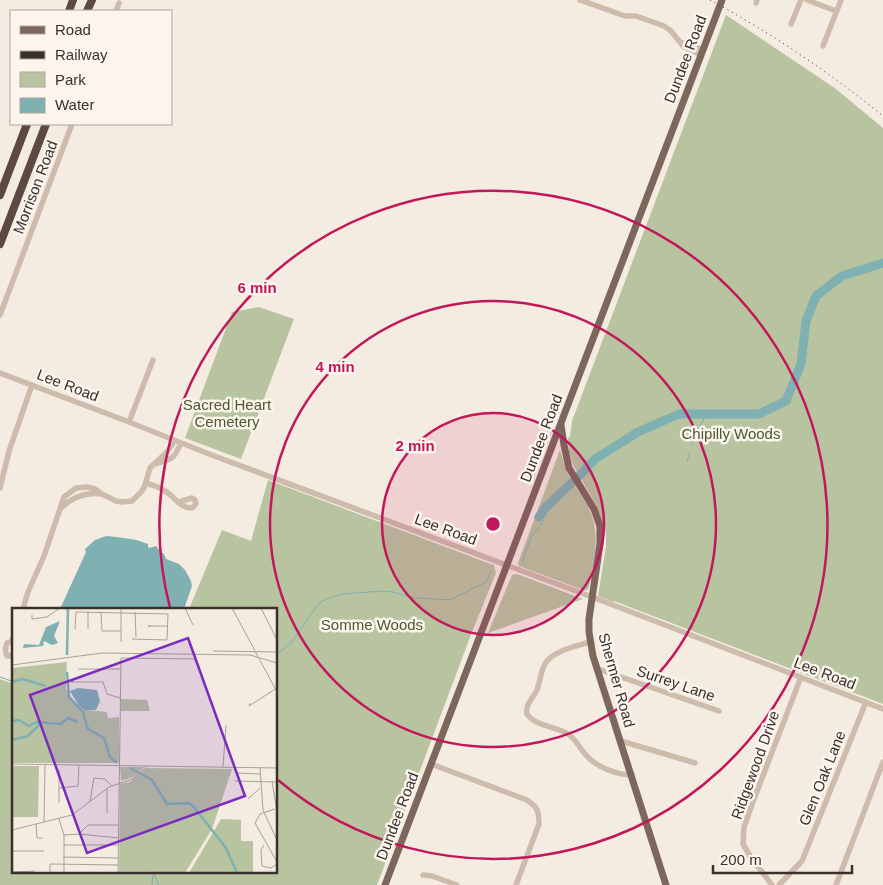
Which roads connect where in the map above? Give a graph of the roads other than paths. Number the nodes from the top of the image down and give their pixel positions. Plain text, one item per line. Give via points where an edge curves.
1 (580, 0) edge
2 (722, 0) edge
3 (801, 0) edge
4 (807, 0) edge
5 (841, 0) edge
6 (119, 3) dead end
7 (116, 10) edge
8 (836, 11) junction
9 (791, 24) dead end
10 (823, 46) dead end
11 (703, 52) junction
12 (27, 125) edge
13 (46, 125) edge
14 (72, 125) edge
15 (0, 195) edge
16 (0, 244) edge
17 (0, 315) edge
18 (153, 360) dead end
19 (0, 373) edge
20 (32, 385) junction
21 (129, 422) junction
22 (560, 425) junction
23 (174, 440) junction
24 (181, 444) junction
25 (153, 465) junction
26 (146, 484) junction
27 (0, 488) edge
28 (179, 502) dead end
29 (507, 565) junction
30 (592, 597) junction
31 (23, 608) edge
32 (12, 642) edge
33 (590, 642) junction
34 (12, 655) edge
35 (598, 669) junction
36 (801, 677) junction
37 (866, 702) junction
38 (883, 709) edge
39 (719, 711) dead end
40 (620, 741) junction
41 (883, 762) edge
42 (694, 763) dead end
43 (431, 764) junction
44 (632, 775) junction
45 (424, 875) dead end
46 (385, 885) edge
47 (457, 885) edge
48 (516, 885) edge
49 (666, 885) edge
50 (772, 885) edge
51 (779, 885) edge
52 (836, 885) edge

1 - 11 street via 664,26 684,48
2 - 11 main road, Dundee Road
3 - 9 street
4 - 8 street
5 - 8 street
6 - 7 street
8 - 10 street
11 - 22 main road, Dundee Road
12 - 15 highway
13 - 16 highway
14 - 17 street, Morrison Road
18 - 21 street
19 - 20 street, Lee Road
20 - 21 street, Lee Road
20 - 27 street
21 - 23 street, Lee Road
22 - 29 main road, Dundee Road
22 - 30 main road, Shermer Road via 569,468 594,509 600,526
23 - 24 street, Lee Road
23 - 25 street via 168,452
24 - 25 street via 171,460
24 - 29 street, Lee Road
25 - 26 street
26 - 28 street via 163,489
26 - 31 street via 132,501 116,501 92,487 76,488 64,497
29 - 30 street, Lee Road
29 - 43 main road, Dundee Road
30 - 33 main road, Shermer Road
30 - 36 street, Lee Road
32 - 34 street via 5,648 8,656
33 - 35 main road, Shermer Road
33 - 44 street via 566,650 546,662 537,690 527,705 527,714 532,720 571,736 586,756 597,764 620,774
35 - 39 street, Surrey Lane
35 - 40 main road, Shermer Road
36 - 37 street, Lee Road
36 - 50 street, Ridgewood Drive via 744,827 743,844
37 - 38 street, Lee Road
37 - 51 street, Glen Oak Lane via 802,861
40 - 42 street
40 - 44 main road, Shermer Road
41 - 52 street
43 - 46 main road, Dundee Road
43 - 48 street via 536,806 538,824
44 - 49 main road, Shermer Road
45 - 47 street

